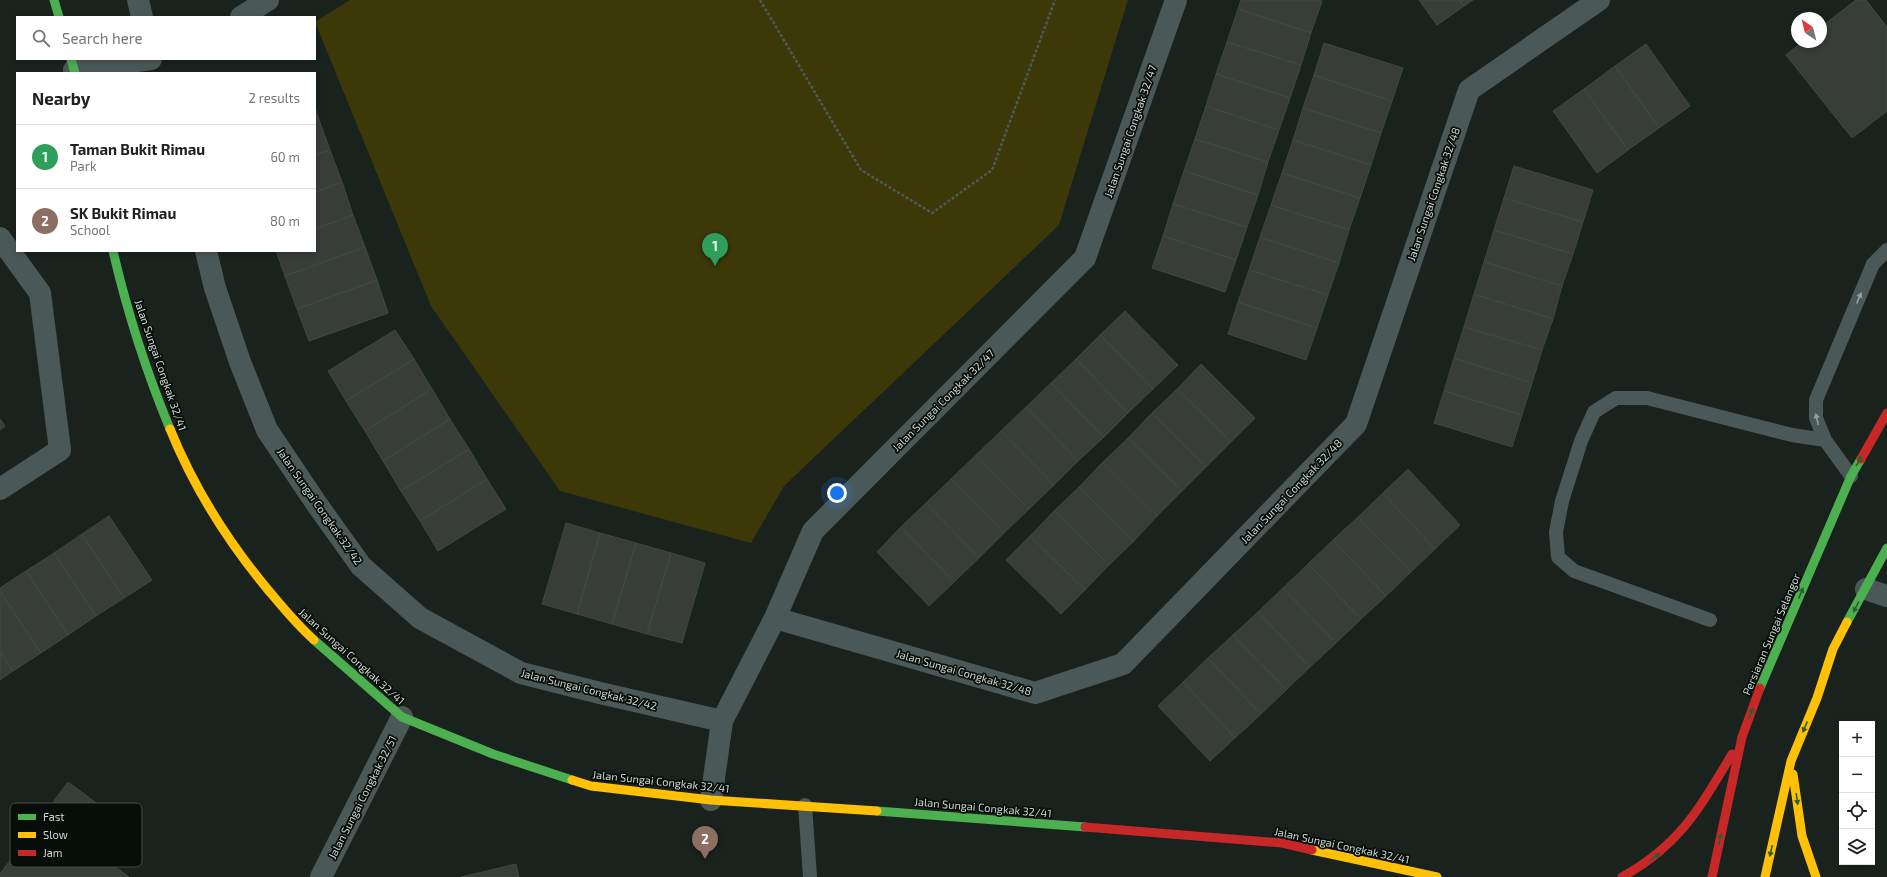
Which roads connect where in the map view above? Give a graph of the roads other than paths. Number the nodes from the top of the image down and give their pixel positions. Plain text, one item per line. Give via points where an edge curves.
1 (54, 0) edge
2 (138, 0) edge
3 (268, 0) edge
4 (1176, 0) edge
5 (1599, 0) edge
6 (59, 16) edge
7 (142, 16) edge
8 (243, 16) edge
9 (141, 60) edge
10 (151, 60) edge
11 (73, 67) edge
12 (155, 72) edge
13 (0, 238) edge
14 (1887, 250) edge
15 (114, 252) edge
16 (206, 252) edge
17 (1887, 412) edge
18 (1825, 440) junction
19 (1851, 476) junction
20 (0, 489) edge
21 (1887, 548) edge
22 (1866, 589) junction
23 (1887, 596) edge
24 (775, 618) junction
25 (1710, 620) dead end
26 (402, 717) junction
27 (722, 722) junction
28 (1742, 737) junction
29 (1791, 761) junction
30 (711, 800) junction
31 (805, 805) junction
32 (321, 877) edge
33 (810, 877) edge
34 (1438, 877) edge
35 (1622, 877) edge
36 (1712, 877) edge
37 (1765, 877) edge
38 (1816, 877) edge

1 - 6 street
2 - 7 street
3 - 8 street
4 - 24 street, Jalan Sungai Congkak 32/47 via 1085,258 813,531
5 - 24 street, Jalan Sungai Congkak 32/48 via 1469,90 1356,424 1123,664 1035,693
9 - 11 street
10 - 12 street
13 - 20 street via 40,292 60,450
18 -> 14 lane via 1816,418 1816,400 1873,264
15 - 26 street, Jalan Sungai Congkak 32/41 via 122,291 160,405 182,460 210,510 250,568 298,626
16 - 27 street, Jalan Sungai Congkak 32/42 via 215,288 266,430 360,566 420,618 521,673
19 -> 17 street, Persiaran Sungai Selangor
18 - 19 lane
18 - 25 lane via 1792,435 1647,398 1616,398 1594,412 1581,441 1562,501 1556,532 1558,557 1574,571
28 -> 19 street, Persiaran Sungai Selangor via 1766,673
21 - 22 street
22 - 23 street
22 -> 29 street via 1833,649 1818,698
24 - 27 street, Jalan Sungai Congkak 32/47
26 - 30 street, Jalan Sungai Congkak 32/41 via 493,754 591,786
26 - 32 street, Jalan Sungai Congkak 32/51
27 - 30 street, Jalan Sungai Congkak 32/47
35 -> 28 street via 1660,855 1677,838 1699,809
36 -> 28 street, Persiaran Sungai Selangor
29 -> 37 street
29 -> 38 street via 1802,836
30 - 31 street, Jalan Sungai Congkak 32/41
31 - 33 lane
31 - 34 street, Jalan Sungai Congkak 32/41 via 1282,843

